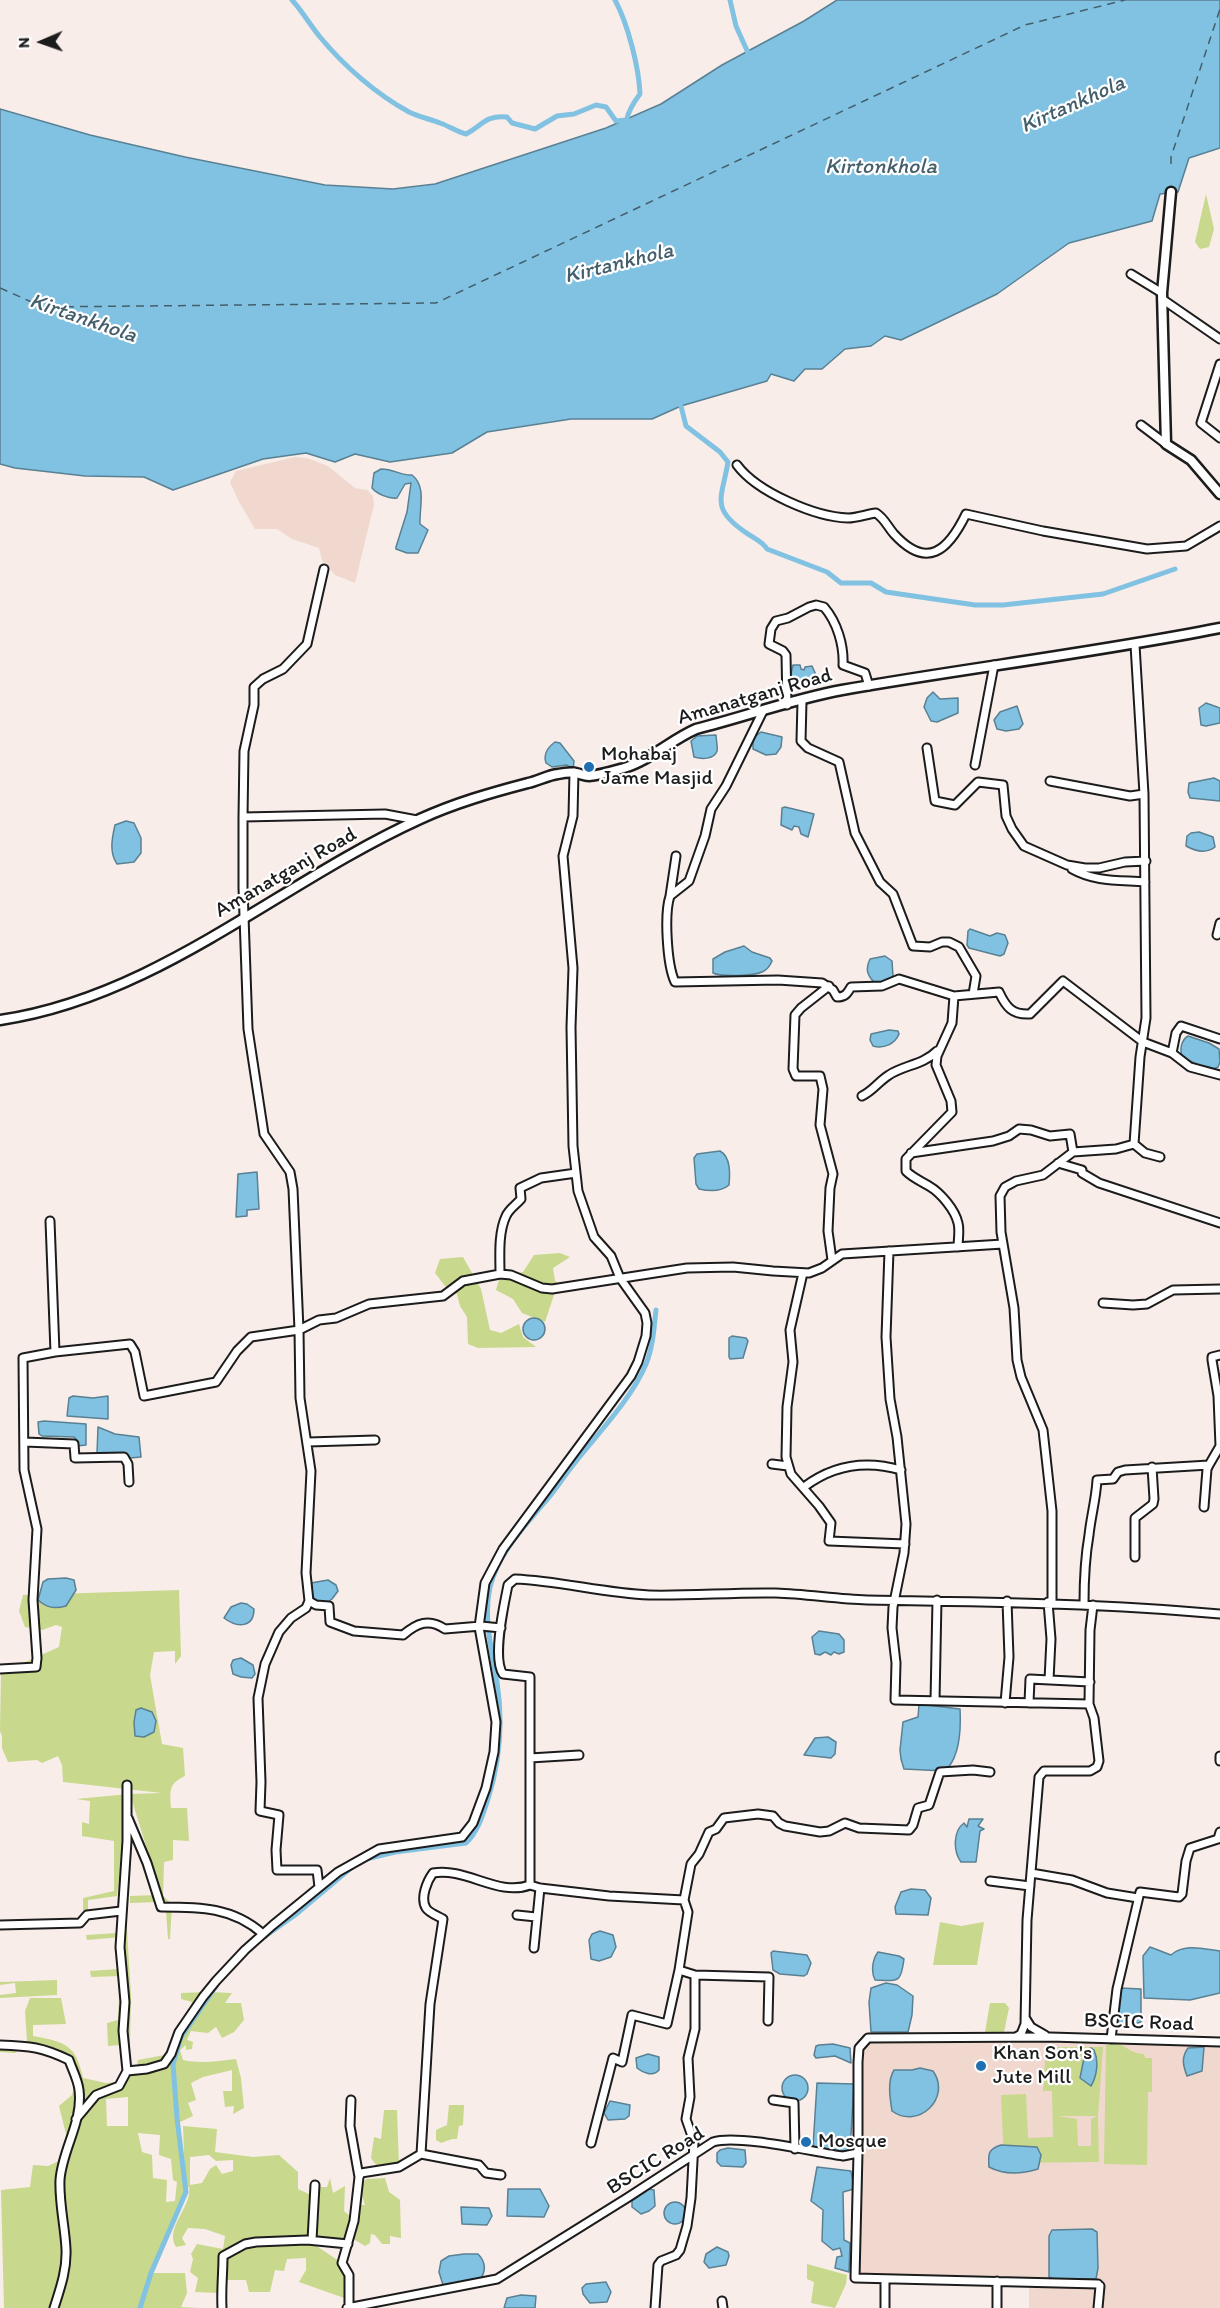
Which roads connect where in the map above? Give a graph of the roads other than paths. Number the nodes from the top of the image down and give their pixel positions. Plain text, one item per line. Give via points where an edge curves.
1 (1170, 192) dead end
2 (1131, 274) dead end
3 (1162, 296) junction
4 (1220, 339) edge
5 (1220, 364) edge
6 (1141, 425) dead end
7 (1220, 438) edge
8 (1166, 444) junction
9 (737, 465) dead end
10 (1220, 494) edge
11 (1220, 526) edge
12 (324, 569) dead end
13 (1220, 628) edge
14 (1136, 645) junction
15 (994, 665) junction
16 (869, 686) junction
17 (802, 701) junction
18 (787, 705) junction
19 (763, 711) junction
20 (927, 748) dead end
21 (975, 765) dead end
22 (574, 772) junction
23 (1050, 781) dead end
24 (1144, 794) junction
25 (243, 817) junction
26 (418, 820) junction
27 (676, 855) dead end
28 (1146, 861) junction
29 (1067, 865) junction
30 (1145, 882) junction
31 (670, 896) junction
32 (245, 918) junction
33 (1220, 923) edge
34 (1217, 935) dead end
35 (829, 986) junction
36 (973, 994) junction
37 (954, 996) junction
38 (0, 1020) edge
39 (1220, 1039) edge
40 (1143, 1042) junction
41 (943, 1045) junction
42 (1172, 1053) junction
43 (1220, 1076) edge
44 (862, 1096) dead end
45 (1134, 1144) junction
46 (1073, 1152) junction
47 (911, 1153) junction
48 (1160, 1157) dead end
49 (1058, 1163) junction
50 (576, 1173) junction
51 (50, 1221) dead end
52 (1220, 1223) edge
53 (1003, 1244) junction
54 (958, 1247) junction
55 (889, 1251) junction
56 (832, 1260) junction
57 (803, 1273) junction
58 (500, 1274) junction
59 (620, 1278) junction
60 (1220, 1289) edge
61 (1104, 1303) dead end
62 (299, 1330) junction
63 (55, 1352) junction
64 (1220, 1355) edge
65 (375, 1440) dead end
66 (25, 1442) junction
67 (308, 1442) junction
68 (1220, 1446) edge
69 (772, 1464) dead end
70 (1209, 1465) junction
71 (788, 1467) junction
72 (1152, 1467) junction
73 (901, 1470) junction
74 (129, 1482) dead end
75 (804, 1488) junction
76 (1204, 1507) dead end
77 (905, 1544) junction
78 (1135, 1557) dead end
79 (896, 1599) junction
80 (937, 1600) junction
81 (309, 1601) junction
82 (1007, 1601) junction
83 (1050, 1602) junction
84 (1084, 1604) junction
85 (1093, 1605) junction
86 (1220, 1614) edge
87 (480, 1626) junction
88 (498, 1627) junction
89 (0, 1669) edge
90 (1049, 1680) junction
91 (1089, 1682) junction
92 (935, 1701) junction
93 (1005, 1702) junction
94 (1029, 1702) junction
95 (1089, 1704) junction
96 (579, 1755) dead end
97 (1220, 1756) edge
98 (530, 1758) junction
99 (1220, 1761) edge
100 (990, 1772) dead end
101 (128, 1785) dead end
102 (127, 1817) junction
103 (1220, 1832) edge
104 (1031, 1873) junction
105 (990, 1881) dead end
106 (530, 1885) junction
107 (1030, 1886) junction
108 (319, 1887) junction
109 (540, 1888) junction
110 (1138, 1898) junction
111 (684, 1900) junction
112 (122, 1911) junction
113 (517, 1914) dead end
114 (536, 1917) junction
115 (0, 1925) edge
116 (263, 1934) junction
117 (534, 1948) dead end
118 (679, 1970) junction
119 (695, 1975) junction
120 (1025, 2018) junction
121 (768, 2021) dead end
122 (1050, 2037) junction
123 (1014, 2038) junction
124 (1110, 2039) junction
125 (1220, 2042) edge
126 (0, 2045) edge
127 (127, 2071) junction
128 (351, 2100) dead end
129 (773, 2100) dead end
130 (76, 2119) junction
131 (591, 2143) dead end
132 (795, 2149) junction
133 (858, 2153) junction
134 (421, 2154) junction
135 (692, 2157) junction
136 (501, 2175) dead end
137 (359, 2176) junction
138 (315, 2186) dead end
139 (312, 2240) junction
140 (348, 2244) junction
141 (885, 2278) junction
142 (997, 2281) junction
143 (54, 2308) edge
144 (222, 2308) edge
145 (348, 2308) edge
146 (655, 2308) edge
147 (885, 2308) edge
148 (997, 2308) edge
149 (1098, 2308) edge

1 - 3 main road
2 - 3 street
3 - 4 street
3 - 8 main road
5 - 7 street via 1201,423
6 - 8 street
8 - 10 main road via 1191,460
9 - 11 street via 766,489 808,509 851,518 876,513 913,552 926,555 939,551 953,539 966,514 1147,549 1186,546
12 - 25 street via 307,644 283,669 254,687 244,751
13 - 14 main road, Amanatganj Road
14 - 15 main road, Amanatganj Road
14 - 24 street
15 - 16 main road, Amanatganj Road
15 - 21 street
16 - 17 main road, Amanatganj Road
16 - 18 street via 865,673 843,664 835,625 824,607 816,605 776,621 771,629 769,644 786,655
17 - 18 main road, Amanatganj Road
17 - 36 street via 801,741 839,762 855,833 880,882 893,894 913,946 949,942 959,947 976,975
18 - 19 main road, Amanatganj Road
19 - 22 main road, Amanatganj Road via 696,729 625,768 586,776
19 - 31 street via 711,809 689,881
20 - 29 street via 935,801 955,805 978,782 1003,785 1006,816 1024,846
22 - 26 main road, Amanatganj Road via 460,802
22 - 50 street via 573,816 563,856 573,968
23 - 24 street via 1130,796
24 - 28 street
25 - 26 street via 385,814
25 - 32 street
26 - 32 main road, Amanatganj Road
27 - 31 street
28 - 29 street via 1099,868
28 - 30 street
29 - 30 street via 1103,880
30 - 40 street
31 - 35 street via 667,934 675,982 778,980 822,982
32 - 38 main road, Amanatganj Road via 102,992 50,1011
32 - 62 street via 248,1029 262,1124 264,1134 290,1172 293,1189
33 - 34 street
35 - 37 street via 837,997 842,997 851,987 882,986 899,980
35 - 56 street via 795,1015 793,1069 796,1076 820,1077 823,1089 820,1125 833,1174 828,1231
36 - 37 street
36 - 40 street via 999,992 1006,1006 1018,1014 1030,1014 1063,981
37 - 41 street via 954,1014
39 - 42 street via 1181,1026
40 - 42 street
40 - 45 street
41 - 44 street via 931,1057 888,1076
41 - 47 street via 936,1065 952,1112
42 - 43 street via 1190,1066
45 - 46 street
45 - 48 street via 1145,1153
46 - 47 street via 1070,1134 1050,1136 1019,1129 993,1141
46 - 49 street
47 - 54 street via 906,1159 906,1171 941,1195 958,1223
49 - 52 street via 1082,1170 1099,1183
49 - 53 street via 1043,1175 1005,1187 1000,1196
50 - 58 street via 541,1178 520,1188 521,1198 503,1224
50 - 59 street via 594,1237 611,1256
51 - 63 street
53 - 54 street
53 - 83 street via 1014,1308 1017,1360 1043,1430 1052,1510
54 - 55 street
55 - 56 street via 842,1254
55 - 73 street via 886,1337
56 - 57 street via 815,1272
57 - 59 street via 724,1267 666,1270
57 - 71 street via 790,1330 793,1351 786,1430
58 - 59 street via 552,1289
58 - 62 street via 464,1281 443,1296 369,1304
59 - 87 street via 645,1313 647,1323 638,1362 503,1549 485,1583
60 - 61 street via 1173,1290 1147,1304
62 - 63 street via 251,1336 216,1382 144,1396 130,1344
62 - 67 street via 300,1398
63 - 66 street via 23,1358
64 - 68 street via 1212,1360
65 - 67 street
66 - 74 street via 74,1444 75,1458 124,1457
66 - 89 street via 24,1470 37,1529 33,1600 37,1658 36,1667
67 - 81 street
68 - 70 street
69 - 71 street
70 - 72 street
70 - 76 street
71 - 75 street
72 - 78 street via 1154,1499 1136,1518
72 - 84 street via 1125,1470 1113,1479 1097,1480
73 - 75 street via 855,1465 831,1471
73 - 77 street
75 - 77 street via 831,1523 830,1541
77 - 79 street
79 - 80 street
79 - 88 street via 777,1593 650,1595 515,1579 508,1585
79 - 92 street via 892,1628 895,1700
80 - 82 street
80 - 92 street
81 - 87 street via 329,1606 330,1622 354,1631 403,1635 425,1622 445,1629
81 - 108 street via 279,1632 265,1664 258,1698 260,1811 279,1815 277,1870 316,1870
82 - 83 street
82 - 93 street via 1009,1674
83 - 84 street
83 - 90 street
84 - 85 street
85 - 86 street
85 - 91 street
87 - 88 street
87 - 108 street via 496,1722 486,1788 473,1823 462,1837 379,1850
88 - 98 street via 501,1672 530,1677
90 - 91 street
90 - 94 street via 1030,1679
91 - 95 street
92 - 93 street
93 - 94 street
94 - 95 street
95 - 104 street via 1099,1761 1090,1771 1044,1771 1039,1777
96 - 98 street
97 - 99 street
98 - 106 street
100 - 111 street via 940,1772 929,1805 918,1808 909,1830 859,1828 845,1823 820,1832 785,1826 773,1816 723,1818 709,1832 691,1864
101 - 102 street
102 - 112 street
102 - 116 street via 161,1907 221,1910
103 - 110 street via 1218,1839 1190,1848 1179,1897 1141,1890
104 - 107 street
104 - 110 street
105 - 107 street
106 - 109 street
106 - 134 street via 520,1889 498,1886 472,1876 440,1872 433,1873 426,1886 427,1909 443,1919 430,2004
107 - 120 street
108 - 116 street
109 - 111 street
109 - 114 street
110 - 124 street
111 - 118 street via 688,1912
112 - 115 street via 87,1915 80,1923
112 - 127 street via 120,1947
113 - 114 street
114 - 117 street
116 - 127 street via 203,1997 179,2032 164,2064
118 - 119 street
118 - 131 street via 667,2024 632,2015 622,2062 613,2058
119 - 121 street via 769,1977
119 - 135 street via 695,2029 688,2058 690,2097 686,2120 694,2142
120 - 122 street via 1036,2031
120 - 123 street via 1024,2029
122 - 123 street, BSCIC Road
122 - 124 street, BSCIC Road
123 - 133 street, BSCIC Road via 868,2038 859,2048
124 - 125 street, BSCIC Road
126 - 130 street via 45,2048 69,2060 79,2091
127 - 130 street via 119,2086 96,2095
128 - 137 street via 350,2126
129 - 132 street via 794,2103
130 - 143 street via 60,2181 66,2251 63,2282
132 - 133 street, BSCIC Road via 843,2156
132 - 135 street, BSCIC Road via 719,2140
133 - 141 street via 855,2278
134 - 136 street via 479,2165 486,2173
134 - 137 street via 399,2167
135 - 145 street, BSCIC Road via 497,2279
135 - 146 street via 691,2198 683,2241 676,2255 658,2265
137 - 140 street
138 - 139 street
139 - 140 street
139 - 144 street via 256,2242 223,2256
140 - 145 street via 342,2263 349,2275
141 - 142 street
141 - 147 street
142 - 148 street
142 - 149 street via 1099,2285

